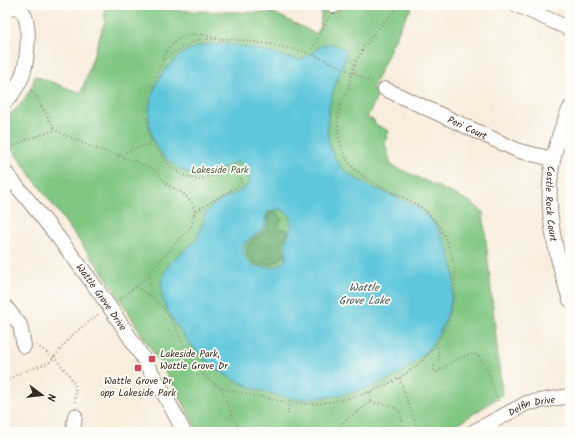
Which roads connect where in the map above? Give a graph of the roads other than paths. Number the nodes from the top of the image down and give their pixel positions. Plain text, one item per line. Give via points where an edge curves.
1 (517, 5) edge
2 (5, 6) edge
3 (24, 8) edge
4 (570, 29) edge
5 (385, 89) road end
6 (5, 102) edge
7 (570, 108) edge
8 (553, 159) junction
9 (5, 172) edge
10 (570, 300) edge
11 (5, 306) edge
12 (24, 346) road end
13 (570, 396) edge
14 (75, 416) road end
15 (74, 432) edge
16 (184, 432) edge
17 (473, 432) edge

1 - 4 street
2 - 3 street
3 - 6 street via 28,29 25,63 18,83
5 - 8 street, Peri Court via 519,151
7 - 8 street, Castle Rock Court via 555,146
8 - 10 street, Castle Rock Court via 548,208
9 - 16 street, Wattle Grove Drive via 107,303 151,372
11 - 12 street via 20,325
13 - 17 street, Delfin Drive via 527,403
14 - 15 street

